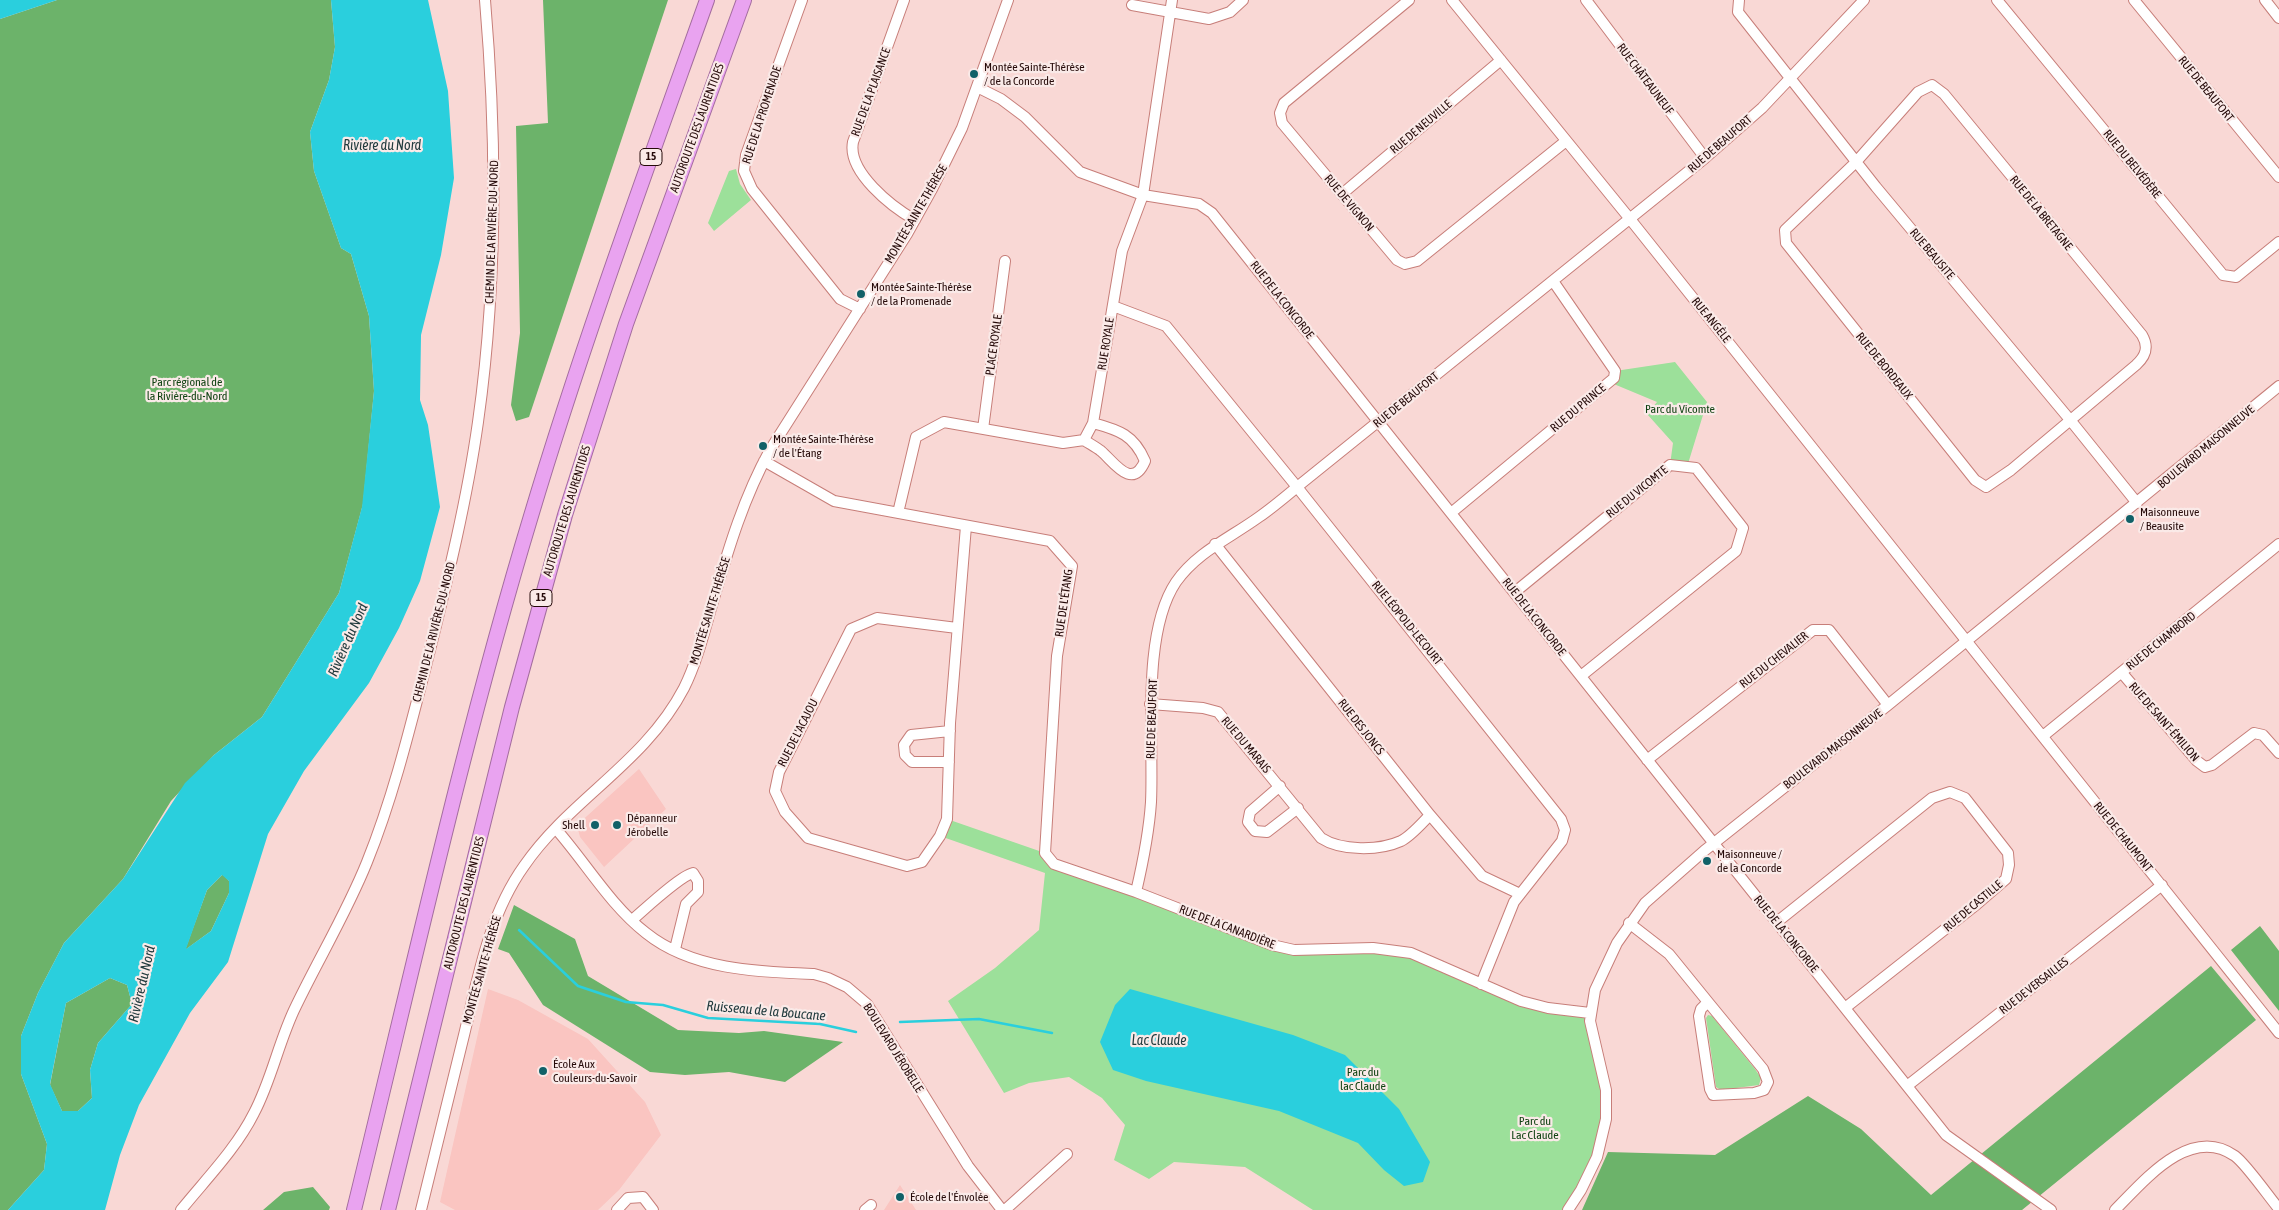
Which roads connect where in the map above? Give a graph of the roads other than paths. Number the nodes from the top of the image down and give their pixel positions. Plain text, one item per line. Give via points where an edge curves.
1 (485, 0) edge
2 (708, 0) edge
3 (744, 0) edge
4 (802, 0) edge
5 (904, 0) edge
6 (1008, 0) edge
7 (1172, 0) edge
8 (1244, 0) edge
9 (1409, 0) edge
10 (1452, 0) edge
11 (1586, 0) edge
12 (1739, 0) edge
13 (1864, 0) edge
14 (1997, 0) edge
15 (2134, 0) edge
16 (2265, 0) edge
17 (1132, 5) dead end
18 (1170, 12) junction
19 (2279, 18) edge
20 (1501, 60) junction
21 (1790, 79) junction
22 (977, 86) junction
23 (1566, 140) junction
24 (1705, 158) junction
25 (1856, 162) junction
26 (2279, 177) edge
27 (1342, 194) junction
28 (1143, 195) junction
29 (1630, 219) junction
30 (915, 220) junction
31 (2279, 242) edge
32 (1005, 261) dead end
33 (1553, 281) junction
34 (1113, 306) junction
35 (860, 309) junction
36 (2279, 386) edge
37 (1379, 421) junction
38 (2071, 421) junction
39 (1093, 423) junction
40 (983, 429) junction
41 (1084, 440) junction
42 (764, 461) junction
43 (1298, 487) junction
44 (2137, 503) junction
45 (1451, 512) junction
46 (898, 513) junction
47 (966, 526) junction
48 (1215, 544) junction
49 (2279, 544) edge
50 (1515, 592) junction
51 (957, 628) junction
52 (1967, 641) junction
53 (2122, 673) junction
54 (1581, 676) junction
55 (1150, 704) junction
56 (1888, 705) junction
57 (950, 731) junction
58 (2043, 736) junction
59 (2279, 753) edge
60 (1647, 760) junction
61 (949, 762) junction
62 (1280, 786) junction
63 (1298, 808) junction
64 (1430, 815) junction
65 (556, 829) junction
66 (1714, 843) junction
67 (1046, 853) joint
68 (2162, 885) junction
69 (1136, 892) junction
70 (1520, 894) junction
71 (632, 920) junction
72 (1777, 922) junction
73 (1629, 923) junction
74 (674, 949) junction
75 (1480, 984) junction
76 (1708, 1002) junction
77 (1845, 1008) junction
78 (1590, 1013) junction
79 (2279, 1033) edge
80 (1907, 1086) junction
81 (1067, 1154) dead end
82 (2279, 1209) edge
83 (181, 1210) edge
84 (354, 1210) edge
85 (388, 1210) edge
86 (421, 1210) edge
87 (617, 1210) edge
88 (653, 1210) edge
89 (1004, 1210) edge
90 (1568, 1210) edge
91 (2051, 1210) edge
92 (2115, 1210) edge

1 - 83 street, CHEMIN DE LA RIVIÈRE-DU-NORD via 495,160 488,328 480,410 468,482 432,641 388,804 363,873 291,1015 252,1117 237,1141
2 - 84 highway, 15 via 595,314 525,534 471,736
3 - 85 highway, AUTOROUTE DES LAURENTIDES / 15 via 626,324 562,524 512,707
4 - 35 street, RUE DE LA PROMENADE via 746,155 744,171 752,189 840,299
5 - 30 street, RUE DE LA PLAISANCE via 852,150 854,161 870,183 889,202
6 - 22 street, MONTÉE SAINTE-THÉRÈSE
7 - 18 street, RUE ROYALE
8 - 18 street via 1230,12 1209,18
9 - 27 street, RUE DE VIGNON via 1284,103 1280,113 1282,123
10 - 20 street, RUE ANGÈLE
11 - 24 street, RUE CHÂTEAUNEUF
12 - 21 street, RUE BEAUSITE via 1738,12
13 - 21 street, RUE DE BEAUFORT
14 - 31 street, RUE DU BELVÉDÈRE via 2222,275 2236,277
15 - 26 street, RUE DE BEAUFORT
16 - 19 street
17 - 18 street
18 - 28 street, RUE ROYALE
20 - 23 street, RUE ANGÈLE
20 - 27 street, RUE DE NEUVILLE
21 - 24 street, RUE DE BEAUFORT
21 - 25 street, RUE BEAUSITE
22 - 28 street, RUE DE LA CONCORDE via 1025,117 1080,172
22 - 30 street, MONTÉE SAINTE-THÉRÈSE via 960,133
23 - 27 street, RUE DE VIGNON via 1417,262 1405,264 1397,260
23 - 29 street, RUE ANGÈLE
24 - 29 street, RUE DE BEAUFORT
25 - 38 street, RUE BEAUSITE
25 - 38 street, RUE DE BORDEAUX via 1785,230 1786,243 1975,480 1982,486 1993,484
25 - 38 street, RUE DE LA BRETAGNE via 1918,92 1932,85 1944,94 2145,341 2141,361
28 - 34 street, RUE ROYALE via 1122,251
28 - 37 street, RUE DE LA CONCORDE via 1199,204 1212,213
29 - 33 street, RUE DE BEAUFORT
29 - 52 street, RUE ANGÈLE
30 - 35 street, MONTÉE SAINTE-THÉRÈSE
32 - 40 street, PLACE ROYALE
33 - 37 street, RUE DE BEAUFORT
33 - 45 street, RUE DU PRINCE via 1615,371 1614,378
34 - 39 street, RUE ROYALE
34 - 43 street, RUE LÉOPOLD-LECOURT via 1166,326
35 - 42 street, MONTÉE SAINTE-THÉRÈSE
36 - 44 street, BOULEVARD MAISONNEUVE
37 - 43 street, RUE DE BEAUFORT
37 - 45 street, RUE DE LA CONCORDE
38 - 44 street, RUE BEAUSITE
39 - 41 street, RUE ROYALE
39 - 41 street via 1122,431 1140,449 1145,461 1142,470 1135,474 1124,473
40 - 41 street via 1063,443
40 - 46 street via 944,422 916,437
42 - 46 street, RUE DE L'ÉTANG via 834,502
42 - 65 street, MONTÉE SAINTE-THÉRÈSE via 741,511 696,658 676,702 645,745
43 - 48 street, RUE DE BEAUFORT via 1258,518
43 - 70 street, RUE LÉOPOLD-LECOURT via 1561,819 1566,830 1562,841
44 - 52 street, BOULEVARD MAISONNEUVE
45 - 50 street, RUE DE LA CONCORDE
46 - 47 street, RUE DE L'ÉTANG
47 - 51 street, RUE DE L'ACAJOU
47 - 67 street, RUE DE L'ÉTANG via 1050,541 1072,566 1057,656
48 - 55 street, RUE DE BEAUFORT via 1176,582 1166,601 1155,650
48 - 64 street, RUE DES JONCS
49 - 53 street, RUE DE CHAMBORD
50 - 54 street, RUE DE LA CONCORDE
50 - 54 street, RUE DU VICOMTE via 1670,465 1696,468 1743,528 1736,551
51 - 57 street, RUE DE L'ACAJOU
51 - 61 street, RUE DE L'ACAJOU via 877,618 851,630 779,772 775,791 785,812 808,838 907,866 922,862 947,819
52 - 56 street, BOULEVARD MAISONNEUVE
52 - 58 street, RUE DE CHAUMONT
53 - 58 street, RUE DE CHAMBORD
53 - 59 street, RUE DE SAINT-ÉMILION via 2205,767 2254,733 2263,735
54 - 60 street, RUE DE LA CONCORDE
55 - 62 street, RUE DU MARAIS via 1218,712
55 - 69 street, RUE DE BEAUFORT via 1149,830
56 - 60 street, RUE DU CHEVALIER via 1829,630 1813,630
56 - 66 street, BOULEVARD MAISONNEUVE
57 - 61 street, RUE DE L'ACAJOU
57 - 61 street via 911,735 904,745 905,755 912,762
58 - 68 street, RUE DE CHAUMONT
60 - 66 street, RUE DE LA CONCORDE
62 - 63 street, RUE DU MARAIS
62 - 63 street, RUE DU MARAIS via 1250,812 1248,822 1254,830 1266,832
63 - 64 street, RUE DU MARAIS via 1321,838 1336,846 1382,847 1403,840
64 - 70 street, RUE DES JONCS via 1482,876
65 - 71 street, BOULEVARD JÉROBELLE
65 - 86 street, MONTÉE SAINTE-THÉRÈSE via 522,867 494,922
66 - 72 street, RUE DE LA CONCORDE
66 - 73 street, BOULEVARD MAISONNEUVE via 1653,894
67 - 69 street, RUE DE LA CANARDIÈRE via 1054,864
68 - 79 street, RUE DE CHAUMONT
68 - 80 street, RUE DE VERSAILLES
69 - 75 street, RUE DE LA CANARDIÈRE via 1272,945 1294,950 1373,948 1411,953
70 - 75 street, RUE LÉOPOLD-LECOURT via 1508,914
71 - 74 street, BOULEVARD JÉROBELLE via 658,941
71 - 74 street via 684,875 693,873 698,881 698,892 686,904
72 - 77 street, RUE DE LA CONCORDE
72 - 77 street, RUE DE CASTILLE via 1932,798 1950,792 1965,798 2008,853 2006,879
73 - 76 street via 1669,954
73 - 78 street, BOULEVARD MAISONNEUVE via 1600,978
74 - 89 street, BOULEVARD JÉROBELLE via 707,963 729,967 814,974 857,994 886,1033 968,1166
75 - 78 street, RUE DE LA CANARDIÈRE via 1521,1001
76 - 76 street via 1699,1016 1711,1093 1717,1097 1762,1091 1768,1082 1763,1069
77 - 80 street, RUE DE LA CONCORDE
78 - 90 street, BOULEVARD MAISONNEUVE via 1605,1085 1607,1113 1597,1157
80 - 91 street, RUE DE LA CONCORDE via 1946,1134
81 - 89 street
82 - 92 street via 2236,1156 2209,1145 2182,1153 2154,1170
87 - 88 street via 628,1198 642,1197

